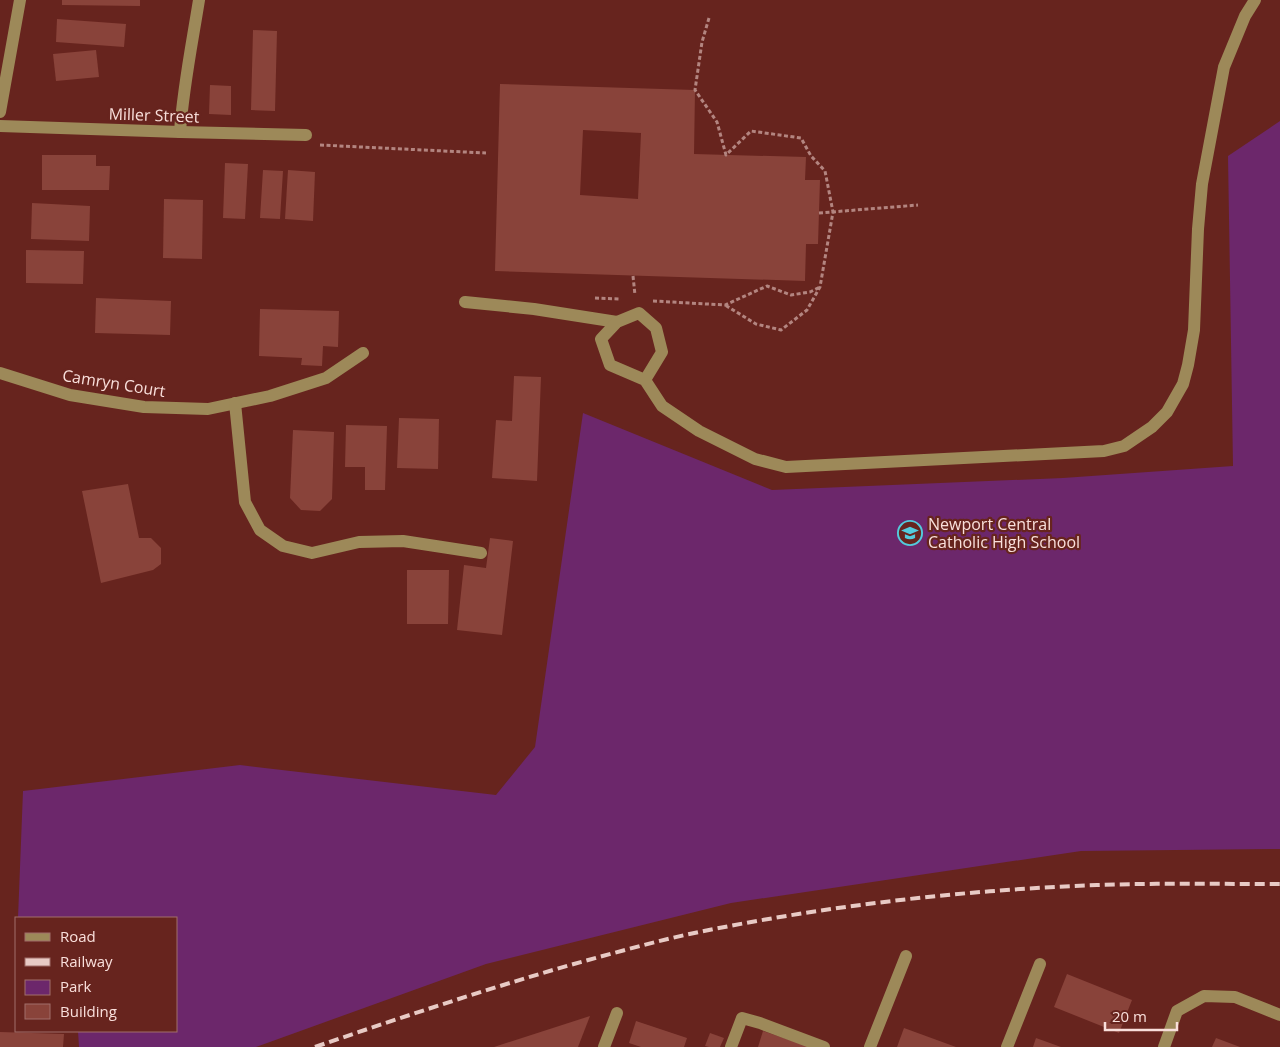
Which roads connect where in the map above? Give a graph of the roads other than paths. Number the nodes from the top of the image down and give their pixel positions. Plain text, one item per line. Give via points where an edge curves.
1 (20, 0) edge
2 (199, 0) edge
3 (1255, 0) edge
4 (0, 112) edge
5 (0, 126) edge
6 (180, 132) junction
7 (306, 135) road end
8 (465, 302) dead end
9 (617, 322) junction
10 (363, 353) dead end
11 (0, 373) edge
12 (645, 380) junction
13 (235, 403) junction
14 (481, 553) dead end
15 (906, 956) dead end
16 (1040, 964) dead end
17 (617, 1013) dead end
18 (1280, 1015) edge
19 (604, 1047) edge
20 (731, 1047) edge
21 (824, 1047) edge
22 (870, 1047) edge
23 (1007, 1047) edge
24 (1164, 1047) edge

1 - 4 street
2 - 6 street
3 - 12 street via 1224,67 1202,184 1194,330 1183,384 1166,412 1152,427 1124,446 1104,451 786,467 755,459 685,423 662,406
5 - 6 street, Miller Street
6 - 7 street, Miller Street
8 - 9 street
9 - 12 street via 600,339 610,365
9 - 12 street via 640,313 656,328 662,352
10 - 13 street, Camryn Court via 326,378 270,396
11 - 13 street, Camryn Court via 70,395 144,408 208,409
13 - 14 street via 245,502 260,530 283,546 312,553 359,542 403,541
15 - 22 street
16 - 23 street
17 - 19 street
18 - 24 street via 1235,997 1204,996 1177,1011
20 - 21 street via 742,1018

